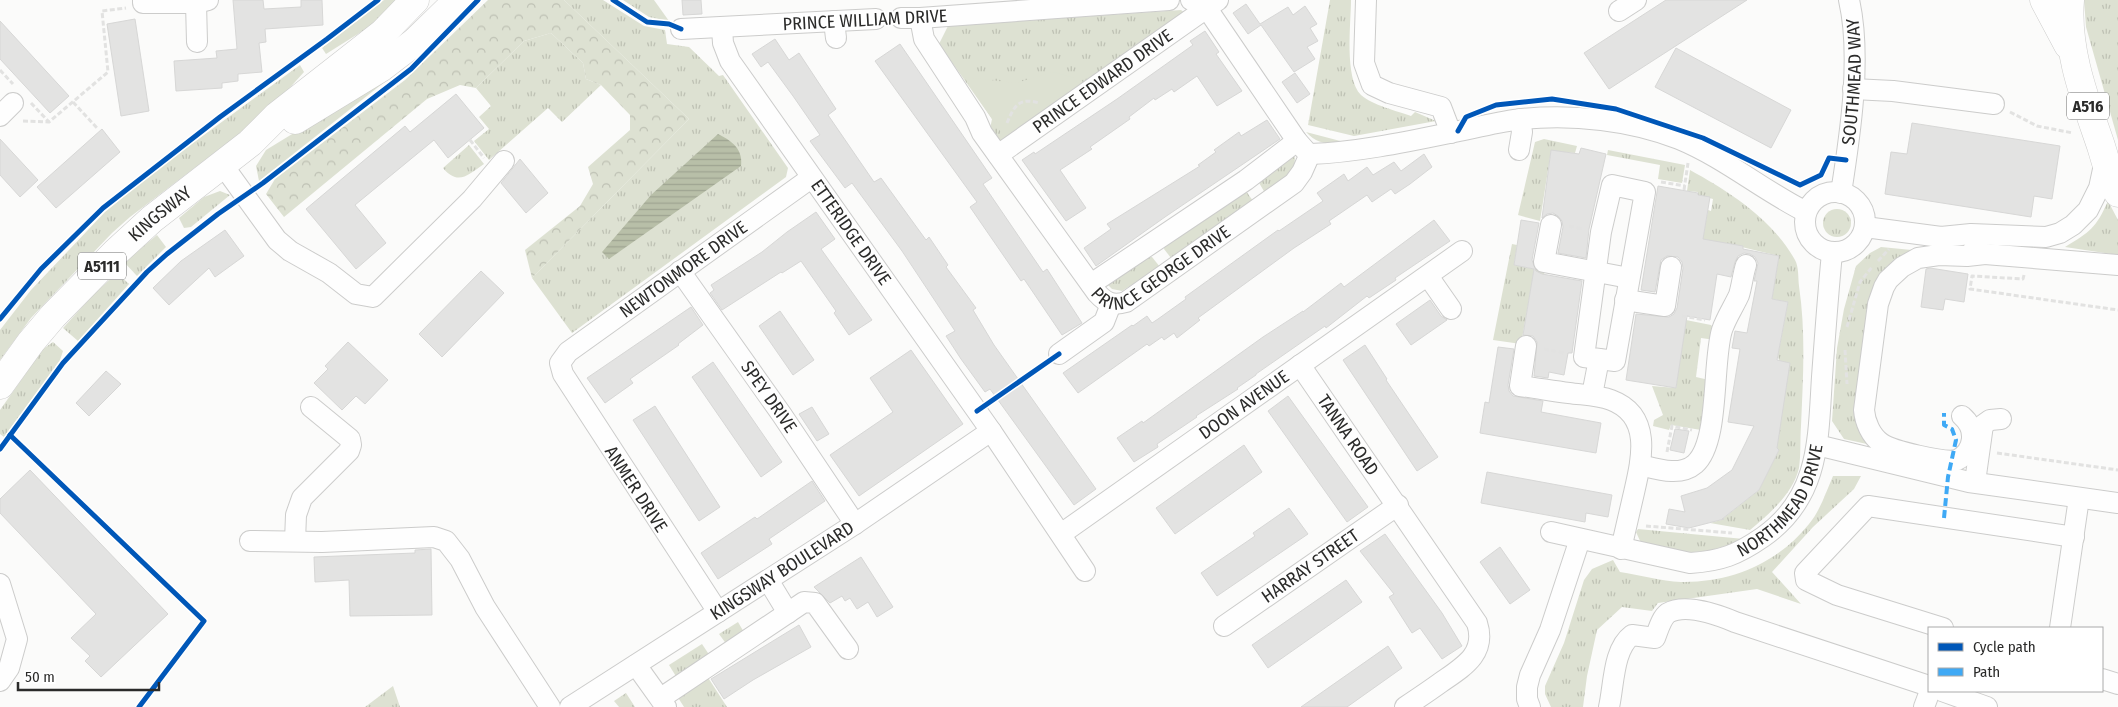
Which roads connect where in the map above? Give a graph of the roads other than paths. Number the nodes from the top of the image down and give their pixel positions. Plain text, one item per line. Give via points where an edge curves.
1 (415, 0) edge
2 (458, 0) edge
3 (1169, 0) edge
4 (1366, 0) edge
5 (1636, 0) edge
6 (1849, 0) edge
7 (2044, 0) edge
8 (2070, 0) edge
9 (143, 1) edge
10 (202, 2) edge
11 (1205, 2) edge
12 (1619, 11) dead end
13 (876, 18) dead end
14 (911, 18) joint
15 (722, 28) junction
16 (681, 29) dead end
17 (198, 42) dead end
18 (2072, 53) junction
19 (1853, 89) junction
20 (1994, 104) road end
21 (1520, 119) junction
22 (1451, 133) junction
23 (250, 143) junction
24 (1304, 148) junction
25 (1519, 150) dead end
26 (998, 155) junction
27 (2105, 159) junction
28 (504, 160) dead end
29 (222, 164) junction
30 (811, 178) junction
31 (1246, 180) junction
32 (1841, 193) junction
33 (2118, 193) edge
34 (1264, 204) junction
35 (1806, 212) junction
36 (1551, 225) road end
37 (1865, 227) junction
38 (1941, 237) junction
39 (1151, 244) junction
40 (1462, 251) dead end
41 (1832, 252) junction
42 (1985, 254) junction
43 (1746, 265) dead end
44 (2118, 265) edge
45 (1671, 267) dead end
46 (1170, 270) junction
47 (680, 271) junction
48 (1595, 271) junction
49 (1428, 276) junction
50 (1629, 278) junction
51 (1091, 284) junction
52 (1625, 300) junction
53 (1111, 304) junction
54 (1451, 309) dead end
55 (1526, 346) road end
56 (1059, 354) dead end
57 (1591, 358) junction
58 (560, 363) joint
59 (1300, 364) junction
60 (0, 385) edge
61 (1592, 395) junction
62 (311, 407) dead end
63 (1962, 416) dead end
64 (2001, 419) dead end
65 (991, 431) junction
66 (1817, 445) junction
67 (1918, 455) junction
68 (1640, 465) junction
69 (1937, 475) junction
70 (1975, 482) junction
71 (2079, 498) junction
72 (2118, 503) edge
73 (1398, 505) junction
74 (855, 524) junction
75 (1551, 532) dead end
76 (1061, 534) junction
77 (2074, 537) junction
78 (1580, 539) junction
79 (250, 541) dead end
80 (295, 541) junction
81 (1621, 549) junction
82 (1086, 571) dead end
83 (768, 580) junction
84 (0, 584) edge
85 (718, 612) junction
86 (788, 612) junction
87 (1224, 626) dead end
88 (1940, 627) edge
89 (2060, 627) edge
90 (848, 649) dead end
91 (636, 665) junction
92 (2103, 679) edge
93 (0, 681) edge
94 (2118, 684) edge
95 (1928, 686) edge
96 (1930, 692) edge
97 (1945, 692) edge
98 (664, 702) edge
99 (550, 707) edge
100 (570, 707) edge
101 (1405, 707) edge
102 (1530, 707) edge
103 (1609, 707) edge
104 (1924, 707) edge
105 (1987, 707) edge

1 - 23 highway, KINGSWAY / A5111 via 383,33 277,116
2 - 23 highway, KINGSWAY / A5111 via 416,41 382,67 282,129
3 - 14 street, PRINCE WILLIAM DRIVE
4 - 22 street via 1364,63 1372,84 1389,93 1442,100
5 - 12 street
6 - 19 street, SOUTHMEAD WAY via 1854,32
7 - 18 highway, A516
8 - 18 highway, A516
9 - 10 street
10 - 17 street
11 - 24 street
11 - 26 street, PRINCE EDWARD DRIVE
13 - 15 street, PRINCE WILLIAM DRIVE via 835,30
14 - 26 street, PRINCE GEORGE DRIVE
15 - 16 street, PRINCE WILLIAM DRIVE
15 - 30 street, ETTERIDGE DRIVE via 722,43 730,61
18 - 27 highway, A516
19 - 20 street
19 - 32 street, SOUTHMEAD WAY
21 - 22 street
21 - 25 street
21 - 35 street via 1551,117 1608,121 1657,132 1743,172
22 - 24 street via 1330,154
23 - 29 highway, KINGSWAY / A5111
24 - 31 street
24 - 34 street, PRINCE GEORGE DRIVE via 1302,172 1294,183
26 - 51 street, PRINCE GEORGE DRIVE
27 - 33 highway, A516
27 - 38 street via 2099,188 2088,210 2060,233 2046,238 1971,234
28 - 29 street via 472,200 373,297 356,294 277,240
29 - 60 highway, KINGSWAY / A5111 via 152,219 82,284 31,342
30 - 47 street, NEWTONMORE DRIVE
30 - 65 street, ETTERIDGE DRIVE
31 - 34 street
31 - 39 street
32 - 35 street via 1822,196 1812,202
32 - 37 street via 1857,201 1863,211
34 - 46 street, PRINCE GEORGE DRIVE
35 - 41 street via 1805,225 1809,236 1816,245
36 - 48 street via 1544,262
37 - 38 street
37 - 41 street via 1859,241 1848,250
38 - 42 street
39 - 46 street
39 - 51 street
40 - 49 street, DOON AVENUE
41 - 66 street, NORTHMEAD DRIVE
42 - 44 street
42 - 67 street via 1918,258 1893,274 1881,295 1865,417 1881,443
43 - 68 street via 1739,293 1722,330 1704,453 1695,464 1680,471
45 - 52 street via 1665,306
46 - 53 street, PRINCE GEORGE DRIVE via 1126,302
47 - 58 street, NEWTONMORE DRIVE via 568,352
47 - 74 street, SPEY DRIVE via 789,410
48 - 50 street
48 - 50 street via 1612,185 1646,192
48 - 57 street
49 - 54 street
49 - 59 street, DOON AVENUE
50 - 52 street
51 - 53 street, PRINCE GEORGE DRIVE
52 - 57 street via 1615,361
53 - 56 street via 1104,322
55 - 61 street via 1520,386
57 - 61 street
58 - 85 street, ANMER DRIVE via 563,374
59 - 73 street, TANNA ROAD
59 - 76 street, DOON AVENUE
61 - 68 street via 1612,400 1637,422 1642,441
62 - 80 street via 350,439 351,445 349,451 302,498 296,515
63 - 67 street via 1969,422 1972,434 1965,455 1951,461
64 - 70 street via 1990,420 1983,426
65 - 74 street, KINGSWAY BOULEVARD
65 - 76 street, ETTERIDGE DRIVE
66 - 69 street
66 - 81 street, NORTHMEAD DRIVE via 1810,477 1800,498 1779,525 1738,553 1711,562 1690,563
67 - 69 street
68 - 81 street
69 - 70 street
70 - 71 street
71 - 72 street
71 - 77 street
73 - 87 street, HARRAY STREET
73 - 101 street, TANNA ROAD via 1478,623 1480,632 1475,653 1466,665
74 - 83 street, KINGSWAY BOULEVARD
75 - 78 street, NORTHMEAD DRIVE
76 - 82 street, ETTERIDGE DRIVE
77 - 88 street via 1868,506 1805,573 1806,580 1829,592
77 - 89 street
78 - 81 street, NORTHMEAD DRIVE
78 - 102 street via 1527,687
79 - 80 street
80 - 99 street via 434,536 446,541
83 - 85 street, KINGSWAY BOULEVARD
83 - 86 street
84 - 93 street via 17,639 8,668
85 - 91 street, KINGSWAY BOULEVARD
86 - 90 street via 804,602 815,603
86 - 98 street
91 - 98 street
91 - 100 street, KINGSWAY BOULEVARD
92 - 94 street
95 - 103 street via 1707,611 1687,610 1669,613 1656,638 1632,635 1626,640 1616,663
96 - 104 street
97 - 105 street

